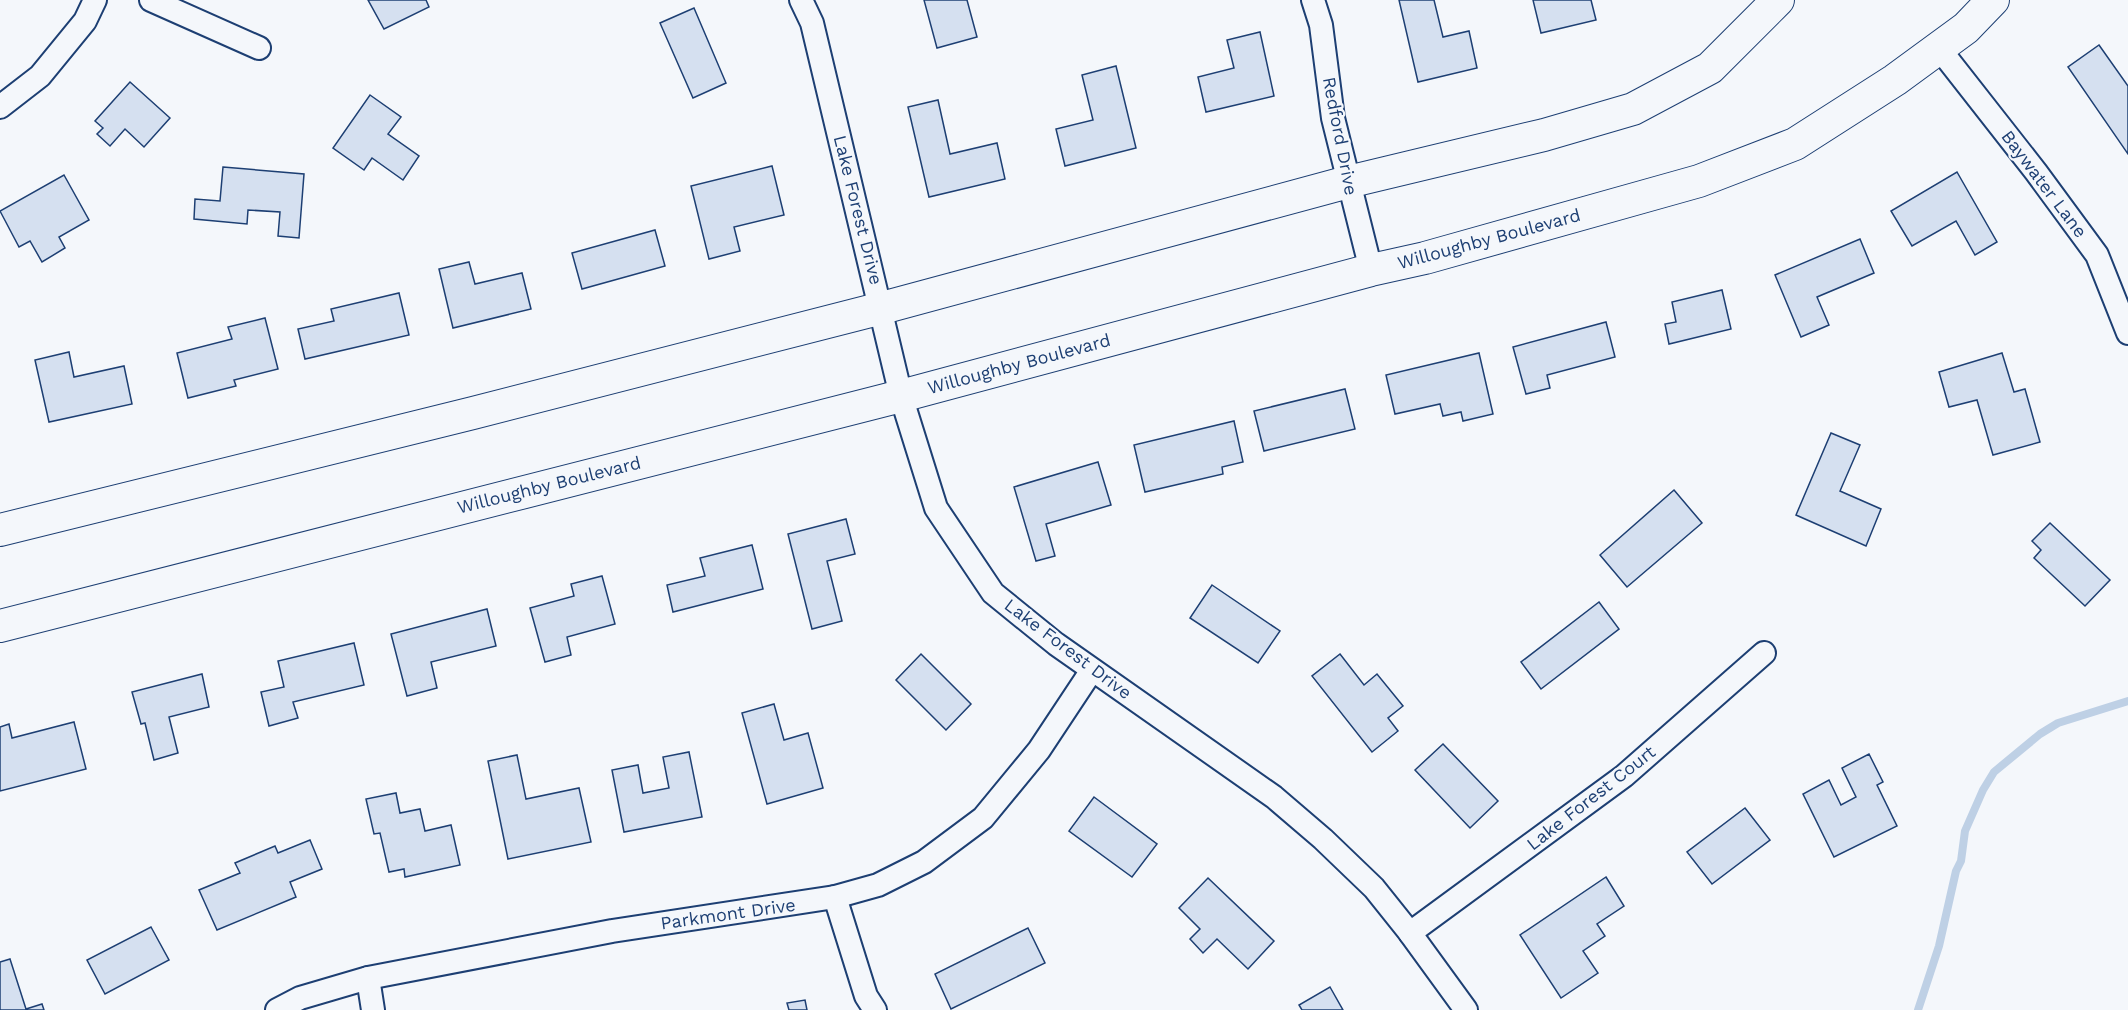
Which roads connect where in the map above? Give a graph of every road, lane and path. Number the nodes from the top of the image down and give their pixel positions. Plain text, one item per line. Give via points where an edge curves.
1 (95, 0) edge
2 (151, 0) edge
3 (801, 0) edge
4 (1313, 0) edge
5 (1778, 0) edge
6 (1993, 0) edge
7 (1938, 47) junction
8 (259, 48) dead end
9 (0, 107) edge
10 (1348, 182) junction
11 (1371, 270) junction
12 (882, 308) junction
13 (2128, 333) edge
14 (901, 396) junction
15 (0, 530) edge
16 (0, 626) edge
17 (1764, 652) dead end
18 (1092, 670) junction
19 (835, 897) junction
20 (1410, 933) junction
21 (368, 978) junction
22 (277, 1010) edge
23 (374, 1010) edge
24 (875, 1010) edge
25 (1466, 1010) edge

1 - 9 street via 85,21 40,75
2 - 8 street
3 - 12 street, Lake Forest Drive via 812,23
4 - 10 street, Redford Drive via 1321,25 1333,118
5 - 10 street via 1710,68 1633,109 1544,135
6 - 7 street, Willoughby Boulevard via 1966,28
7 - 11 street, Willoughby Boulevard via 1895,80 1795,144 1700,182
7 - 13 street, Baywater Lane via 2097,255
10 - 11 street, Redford Drive
10 - 12 street
11 - 14 street, Willoughby Boulevard
12 - 14 street, Lake Forest Drive
12 - 15 street
14 - 16 street, Willoughby Boulevard
14 - 18 street, Lake Forest Drive via 936,508 993,593
17 - 20 street, Lake Forest Court via 1624,776
18 - 19 street, Parkmont Drive via 1039,750 983,818 924,862 878,885
18 - 20 street, Lake Forest Drive via 1274,797 1374,888
19 - 21 street, Parkmont Drive via 612,931
19 - 24 street via 866,996
20 - 25 street, Lake Forest Drive
21 - 22 street, Parkmont Drive via 300,998
21 - 23 street

